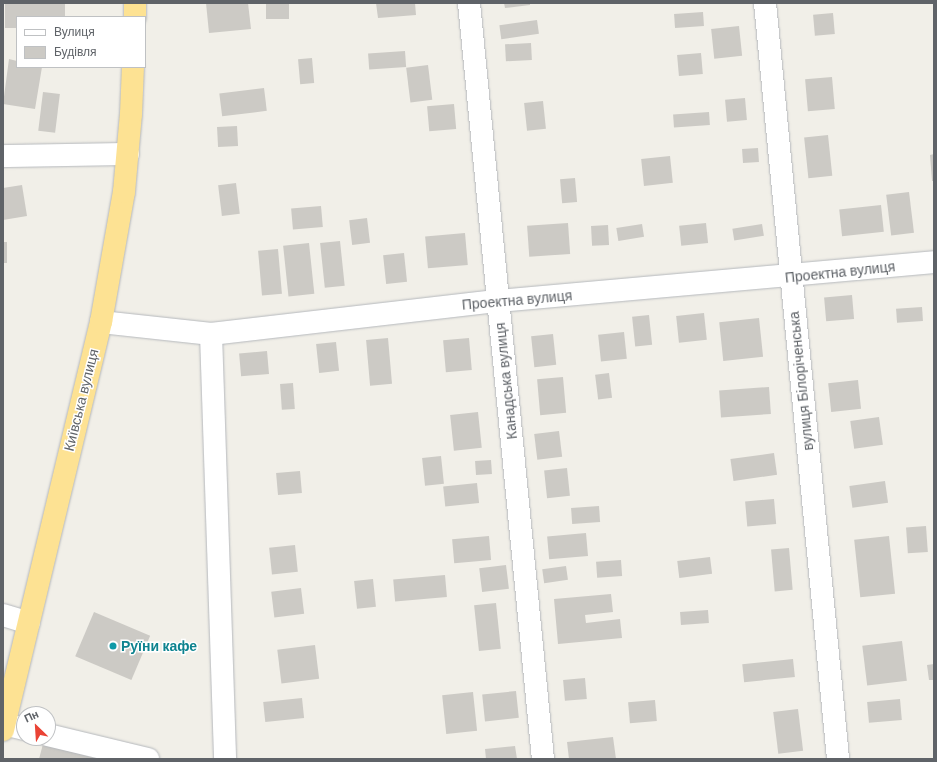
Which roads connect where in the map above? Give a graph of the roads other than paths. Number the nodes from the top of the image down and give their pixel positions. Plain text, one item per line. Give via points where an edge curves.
1 (135, 3) edge
2 (469, 3) edge
3 (765, 3) edge
4 (135, 16) edge
5 (133, 68) edge
6 (128, 154) junction
7 (3, 156) edge
8 (934, 262) edge
9 (791, 277) junction
10 (498, 301) junction
11 (101, 322) junction
12 (211, 334) junction
13 (3, 615) edge
14 (28, 623) junction
15 (10, 728) edge
16 (56, 737) edge
17 (148, 759) edge
18 (225, 759) edge
19 (543, 759) edge
20 (838, 759) edge

1 - 4 highway
2 - 10 street, Канадська вулиця
3 - 9 street, вулиця Білоріченська
5 - 6 highway, Київська вулиця
6 - 7 street
6 - 11 highway, Київська вулиця
8 - 9 street, Проектна вулиця
9 - 10 street, Проектна вулиця
9 - 20 street, вулиця Білоріченська
10 - 12 street, Проектна вулиця
10 - 19 street, Канадська вулиця
11 - 12 street, Проектна вулиця
11 - 14 highway, Київська вулиця
12 - 18 street
13 - 14 street
14 - 15 highway, Київська вулиця
16 - 17 street

